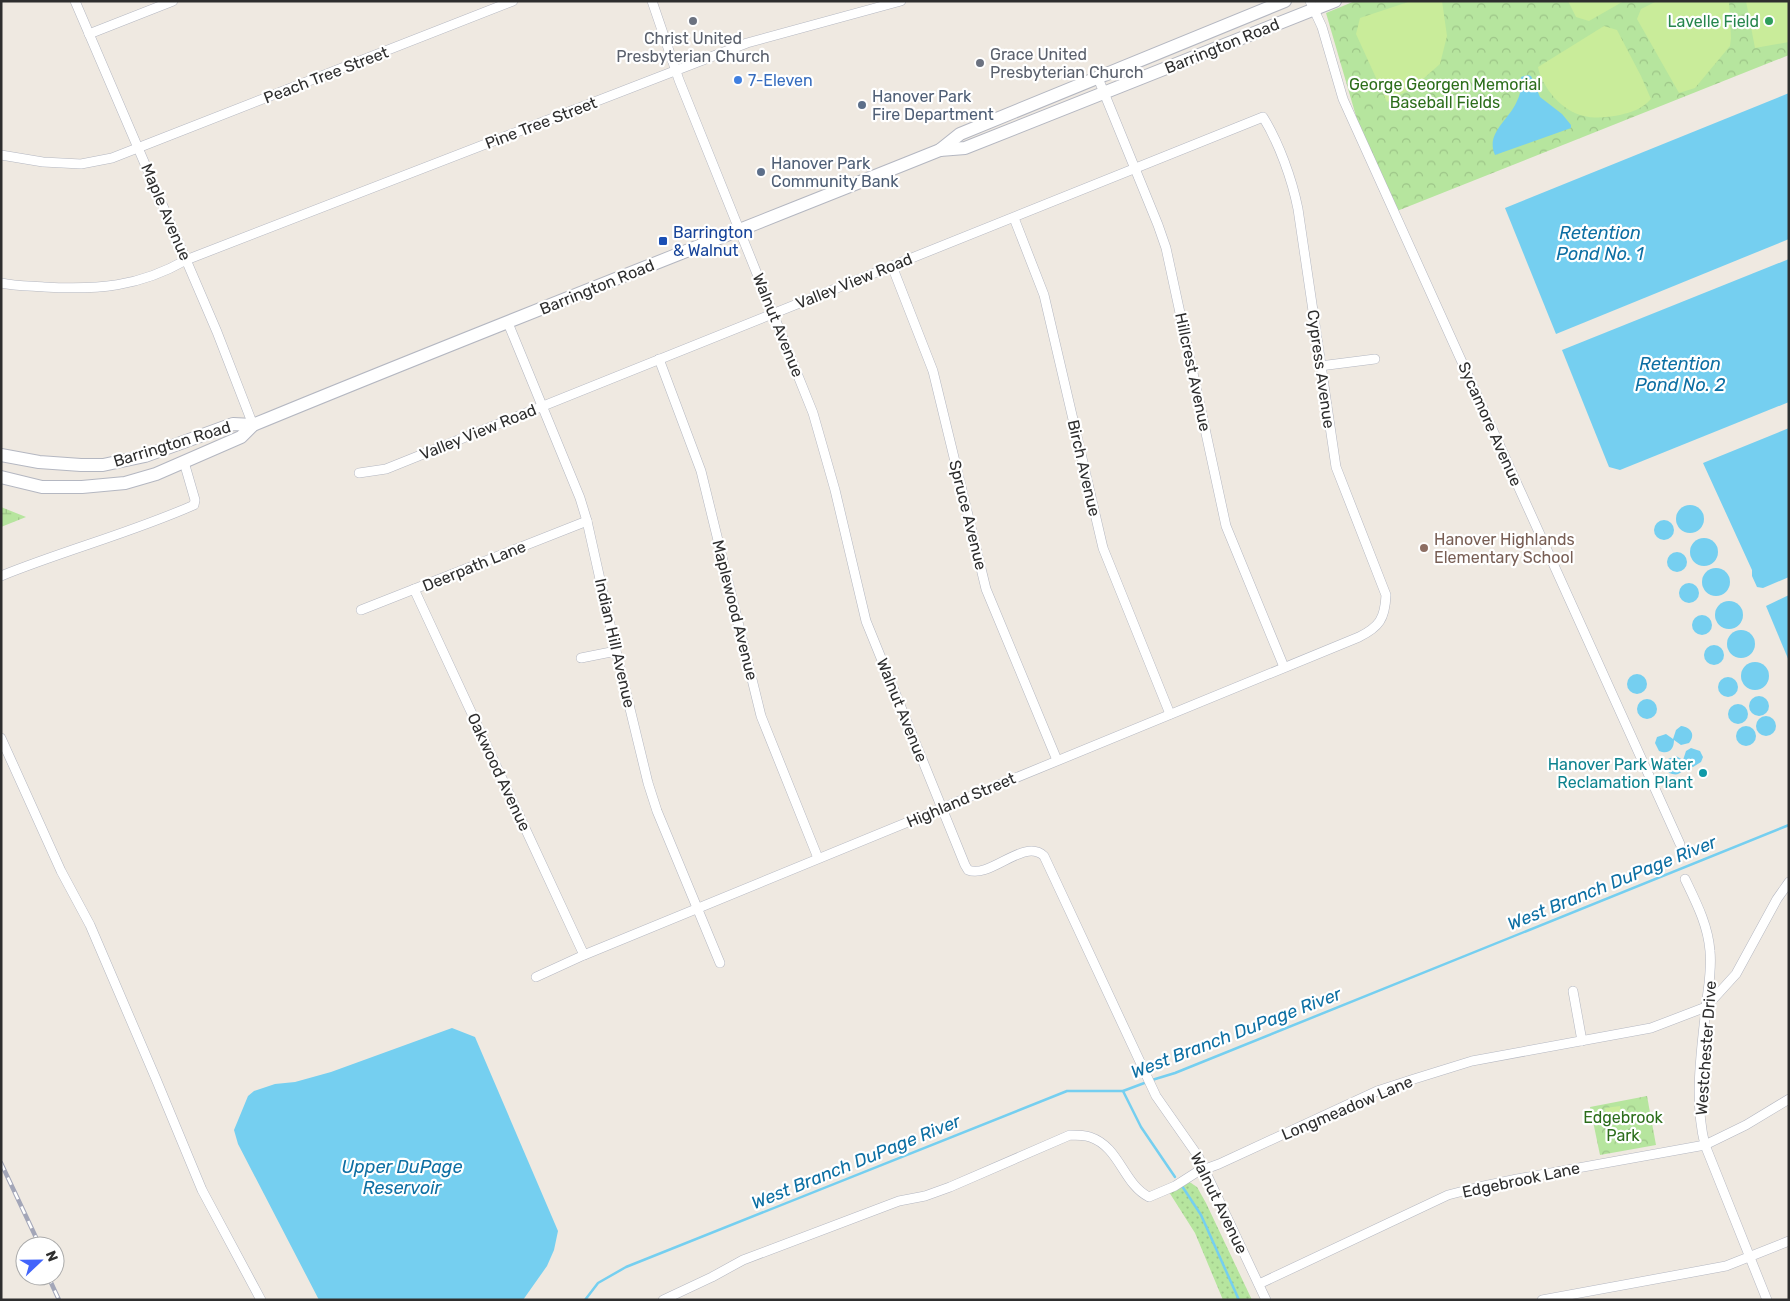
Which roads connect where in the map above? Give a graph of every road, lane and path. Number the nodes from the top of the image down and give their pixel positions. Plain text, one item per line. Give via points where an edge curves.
1 (75, 1) edge
2 (173, 1) edge
3 (513, 1) edge
4 (652, 1) edge
5 (901, 1) edge
6 (1285, 1) edge
7 (1335, 1) edge
8 (1312, 6) edge
9 (89, 34) junction
10 (675, 70) junction
11 (1098, 78) junction
12 (1106, 93) junction
13 (1263, 117) joint
14 (138, 148) junction
15 (940, 150) junction
16 (1, 155) edge
17 (1136, 169) junction
18 (1014, 218) junction
19 (739, 230) junction
20 (186, 260) junction
21 (892, 266) junction
22 (1, 283) edge
23 (774, 313) junction
24 (508, 323) junction
25 (659, 359) junction
26 (1375, 359) dead end
27 (1320, 366) junction
28 (543, 405) junction
29 (253, 425) junction
30 (1, 455) edge
31 (184, 462) junction
32 (359, 473) dead end
33 (1, 477) edge
34 (587, 521) junction
35 (1, 576) edge
36 (414, 590) junction
37 (361, 610) dead end
38 (1382, 618) joint
39 (616, 651) junction
40 (581, 658) dead end
41 (1284, 668) junction
42 (1170, 714) junction
43 (1, 738) edge
44 (1057, 760) junction
45 (941, 809) junction
46 (1680, 844) dead end
47 (818, 858) junction
48 (1686, 879) dead end
49 (1789, 882) edge
50 (698, 908) junction
51 (584, 955) junction
52 (720, 963) dead end
53 (536, 977) dead end
54 (1573, 991) dead end
55 (1706, 1007) junction
56 (1582, 1041) junction
57 (1789, 1099) edge
58 (1705, 1145) junction
59 (1205, 1170) junction
60 (1789, 1241) edge
61 (1750, 1257) junction
62 (1259, 1284) junction
63 (261, 1300) edge
64 (663, 1300) edge
65 (1266, 1300) edge
66 (1542, 1300) edge
67 (1767, 1300) edge

1 - 9 street, Maple Avenue
2 - 9 street
3 - 14 street, Peach Tree Street
4 - 10 street, Walnut Avenue
5 - 10 street, Pine Tree Street via 747,43
6 - 11 main road, Barrington Road
7 - 8 main road, Barrington Road
8 - 12 main road, Barrington Road
8 - 46 street, Sycamore Avenue via 1322,27 1343,99
9 - 14 street, Maple Avenue
10 - 19 street, Walnut Avenue
10 - 20 street, Pine Tree Street
11 - 12 street, Hillcrest Avenue
11 - 15 main road, Barrington Road via 960,134
12 - 15 main road, Barrington Road via 965,148
12 - 17 street, Hillcrest Avenue
13 - 17 street, Valley View Road
13 - 27 street, Cypress Avenue via 1295,195
14 - 16 street, Peach Tree Street via 112,158 81,164
14 - 20 street, Maple Avenue
15 - 19 main road, Barrington Road
17 - 18 street, Valley View Road
17 - 41 street, Hillcrest Avenue via 1166,248 1226,526
18 - 21 street, Valley View Road
18 - 42 street, Birch Avenue via 1044,295 1103,548
19 - 23 street, Walnut Avenue
19 - 24 main road, Barrington Road
20 - 22 street, Pine Tree Street via 141,281 97,288
20 - 29 street, Maple Avenue
21 - 23 street, Valley View Road
21 - 44 street, Spruce Avenue via 932,371 986,588
23 - 25 street, Valley View Road
23 - 45 street, Walnut Avenue via 813,413 866,621
24 - 28 street, Indian Hill Avenue
24 - 29 main road, Barrington Road
25 - 28 street, Valley View Road
25 - 47 street, Maplewood Avenue via 699,465 761,716
26 - 27 street
27 - 38 street, Cypress Avenue via 1336,467 1386,596
28 - 32 street, Valley View Road via 386,469
28 - 34 street, Indian Hill Avenue
29 - 30 main road, Barrington Road via 233,424 144,456 103,464 40,462
29 - 31 main road, Barrington Road via 241,437
31 - 33 main road, Barrington Road via 125,483 82,487 42,487
31 - 35 street via 194,505
34 - 36 street, Deerpath Lane
34 - 39 street, Indian Hill Avenue
36 - 37 street, Deerpath Lane
36 - 51 street, Oakwood Avenue
38 - 41 street, Highland Street via 1368,632
39 - 40 street
39 - 50 street, Indian Hill Avenue via 648,783
41 - 42 street, Highland Street
42 - 44 street, Highland Street
43 - 63 street via 61,871 90,925 202,1190
44 - 45 street, Highland Street
45 - 47 street, Highland Street
45 - 59 street, Walnut Avenue via 968,870 978,872 1032,850 1044,856 1156,1096
47 - 50 street, Highland Street
48 - 55 street, Westchester Drive via 1705,925 1710,950 1711,976
49 - 55 street, Longmeadow Lane via 1736,974
50 - 51 street, Highland Street
50 - 52 street, Indian Hill Avenue
51 - 53 street, Highland Street
54 - 56 street
55 - 56 street, Longmeadow Lane via 1651,1028
55 - 58 street, Westchester Drive via 1699,1099
56 - 59 street, Longmeadow Lane via 1472,1061 1386,1088
57 - 58 street, Edgebrook Lane via 1746,1126
58 - 61 street, Westchester Drive
58 - 62 street, Edgebrook Lane via 1517,1179 1448,1195
59 - 62 street, Walnut Avenue
59 - 64 street, Longmeadow Lane via 1149,1197 1140,1192 1111,1151 1101,1143 1090,1137 1070,1135 950,1187 899,1201 743,1260
60 - 61 street
61 - 66 street via 1726,1266
61 - 67 street, Westchester Drive
62 - 65 street, Walnut Avenue

